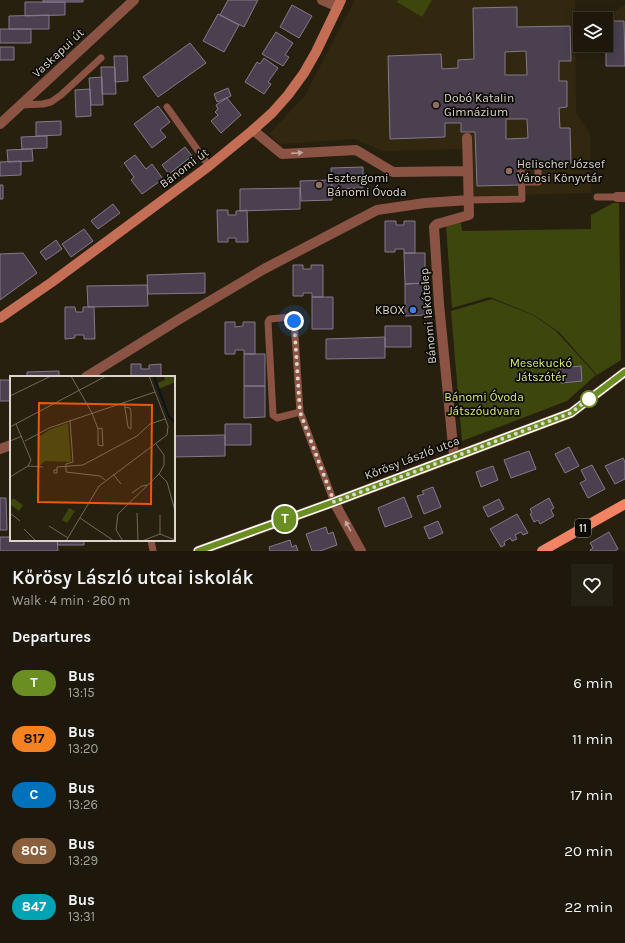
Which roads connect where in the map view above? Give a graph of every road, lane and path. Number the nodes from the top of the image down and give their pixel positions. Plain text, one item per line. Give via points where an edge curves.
1 (134, 0) edge
2 (322, 0) edge
3 (339, 4) edge
4 (101, 58) dead end
5 (21, 105) junction
6 (167, 107) dead end
7 (0, 124) edge
8 (253, 130) junction
9 (467, 138) dead end
10 (209, 166) junction
11 (468, 171) junction
12 (521, 182) dead end
13 (597, 197) dead end
14 (621, 197) edge
15 (469, 200) junction
16 (0, 318) edge
17 (625, 372) edge
18 (88, 376) edge
19 (300, 412) junction
20 (10, 445) edge
21 (0, 449) edge
22 (454, 456) junction
23 (334, 502) junction
24 (625, 504) edge
25 (152, 541) edge
26 (153, 551) edge
27 (198, 551) edge
28 (361, 551) edge
29 (542, 551) edge

1 - 5 street, Vaskapui út
2 - 3 street
3 - 8 main road, Bánomi út via 304,73 272,113
4 - 5 lane via 51,102
5 - 7 street, Vaskapui út
6 - 10 lane
8 - 10 main road, Bánomi út
8 -> 11 street via 282,154 356,150 393,172
9 - 11 street
10 - 16 main road, Bánomi út
11 - 15 street
12 - 15 lane via 522,199
13 - 14 lane
15 - 18 street via 377,210 264,269
15 - 22 street, Bánomi lakótelep via 469,215 434,227
17 - 22 street, Kőrösy László utca via 571,413
19 - 19 lane via 277,418 274,415 268,322 270,319 290,317 294,321
19 - 23 lane
20 - 21 street
22 - 23 street, Kőrösy László utca
23 - 27 street, Kőrösy László utca
28 -> 23 street
24 - 29 main road, 11
25 - 26 lane

